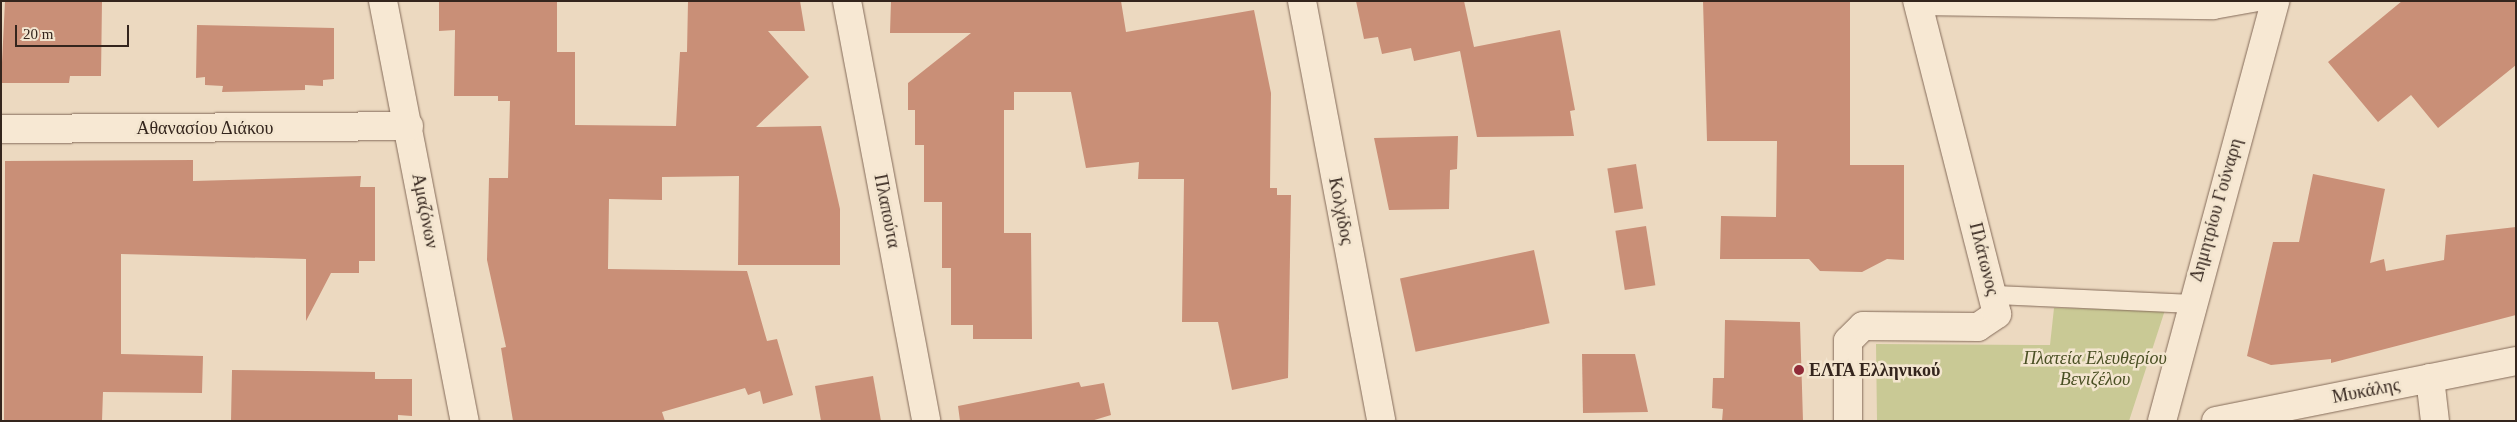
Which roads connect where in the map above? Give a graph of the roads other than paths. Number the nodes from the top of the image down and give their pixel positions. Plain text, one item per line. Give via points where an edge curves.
1 (383, 1) edge
2 (847, 1) edge
3 (1302, 1) edge
4 (2264, 1) edge
5 (2275, 1) edge
6 (1918, 3) edge
7 (409, 126) junction
8 (1, 129) edge
9 (1994, 295) junction
10 (2190, 304) junction
11 (2516, 361) edge
12 (2430, 378) junction
13 (465, 421) edge
14 (926, 421) edge
15 (1381, 421) edge
16 (1848, 421) edge
17 (2162, 421) edge
18 (2216, 421) edge
19 (2435, 421) edge

1 - 7 street, Αμαζόνων
2 - 14 street, Πλαπούτα
3 - 15 street, Κολχίδος
4 - 6 lane via 2214,10
5 - 10 street, Δημητρίου Γούναρη
6 - 9 street, Πλάτωνος
7 - 8 street, Αθανασίου Διάκου
7 - 13 street, Αμαζόνων
9 - 10 lane
9 - 16 street, Πλάτωνος via 1997,314 1978,327 1863,326 1848,341
10 - 17 street, Δημητρίου Γούναρη
11 - 12 street, Μυκάλης
12 - 18 street, Μυκάλης
12 - 19 street

